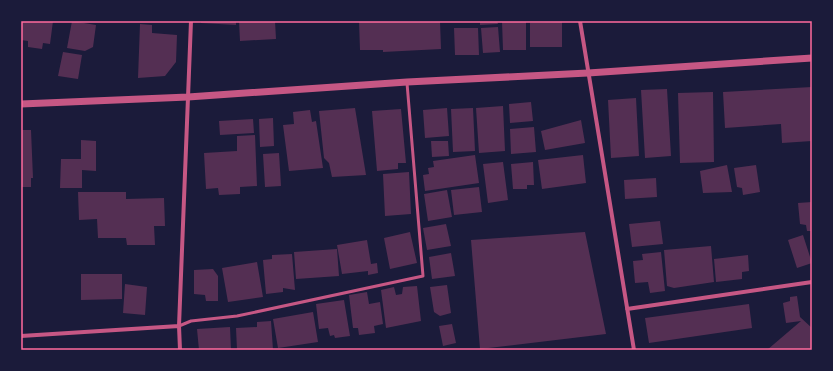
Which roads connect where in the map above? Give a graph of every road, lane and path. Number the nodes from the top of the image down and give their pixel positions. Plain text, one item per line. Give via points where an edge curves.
1 (191, 21) edge
2 (580, 21) edge
3 (812, 58) edge
4 (588, 73) junction
5 (407, 82) junction
6 (188, 97) junction
7 (21, 104) edge
8 (812, 282) edge
9 (628, 309) junction
10 (179, 326) junction
11 (21, 336) edge
12 (180, 350) edge
13 (634, 350) edge

1 - 6 street
2 - 4 street
3 - 4 street
4 - 5 street
4 - 9 street
5 - 6 street
5 - 10 lane via 424,276 237,316 191,321
6 - 7 street
6 - 10 street
8 - 9 street
9 - 13 street
10 - 11 street
10 - 12 street

